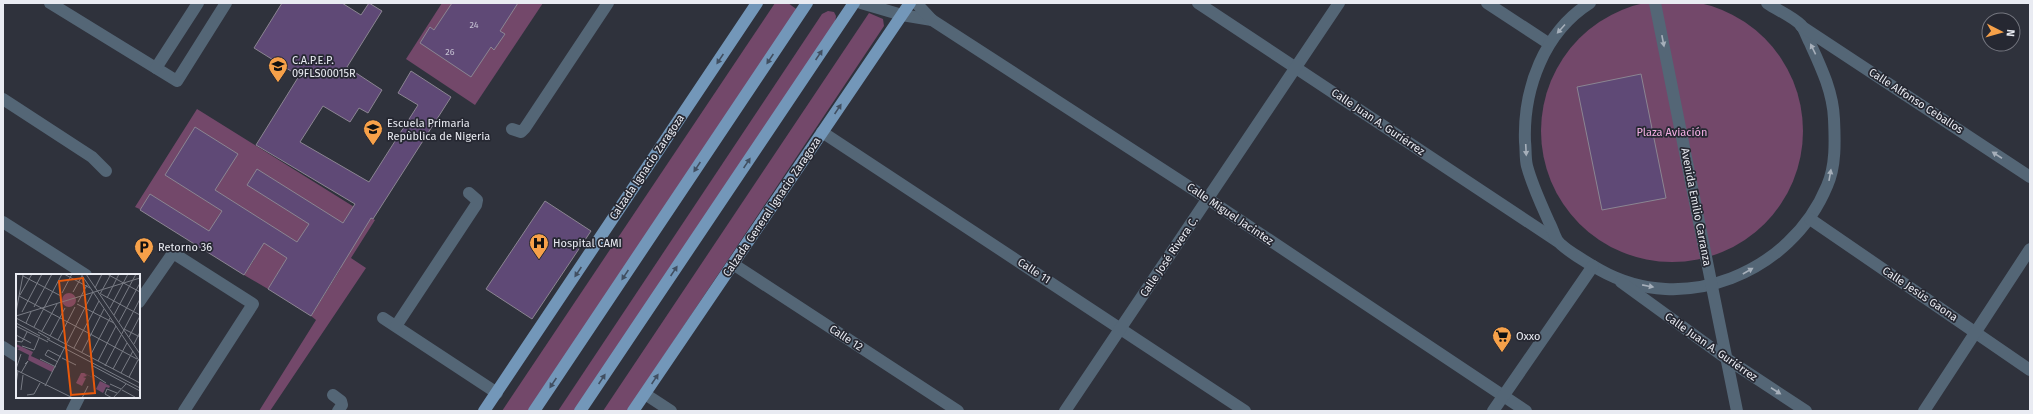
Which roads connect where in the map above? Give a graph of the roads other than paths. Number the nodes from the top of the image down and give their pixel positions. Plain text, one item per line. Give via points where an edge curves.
1 (50, 3) edge
2 (198, 3) edge
3 (226, 3) edge
4 (608, 3) edge
5 (757, 3) edge
6 (807, 3) edge
7 (854, 3) edge
8 (861, 3) edge
9 (910, 3) edge
10 (916, 3) edge
11 (1198, 3) edge
12 (1339, 3) edge
13 (1487, 3) edge
14 (1590, 3) edge
15 (1655, 3) edge
16 (1767, 3) edge
17 (902, 15) junction
18 (932, 20) junction
19 (1801, 26) junction
20 (1548, 43) junction
21 (1296, 67) junction
22 (156, 68) junction
23 (3, 99) edge
24 (512, 129) dead end
25 (822, 132) junction
26 (106, 171) dead end
27 (2030, 177) edge
28 (469, 193) dead end
29 (1208, 199) junction
30 (1810, 219) junction
31 (3, 222) edge
32 (1558, 241) junction
33 (2030, 249) edge
34 (733, 264) junction
35 (1593, 266) junction
36 (84, 274) edge
37 (1618, 280) junction
38 (1712, 285) junction
39 (140, 301) edge
40 (383, 318) dead end
41 (396, 326) junction
42 (1122, 328) junction
43 (1976, 332) junction
44 (3, 347) edge
45 (16, 355) edge
46 (1727, 359) junction
47 (2030, 370) edge
48 (497, 393) junction
49 (645, 394) junction
50 (333, 395) dead end
51 (1503, 396) junction
52 (78, 398) edge
53 (72, 411) edge
54 (184, 411) edge
55 (338, 411) edge
56 (484, 411) edge
57 (534, 411) edge
58 (580, 411) edge
59 (633, 411) edge
60 (671, 411) edge
61 (958, 411) edge
62 (1065, 411) edge
63 (1246, 411) edge
64 (1493, 411) edge
65 (1526, 411) edge
66 (1737, 411) edge
67 (1806, 411) edge
68 (1924, 411) edge

1 - 22 street
2 - 22 street
3 - 22 street via 177,81
4 - 24 street via 525,128 521,132
5 -> 48 main road, Calzada Ignacio Zaragoza
6 -> 57 main road
58 -> 7 main road
8 - 17 street, Calle Miguel Jacintez
9 - 17 main road, Calzada General Ignacio Zaragoza
10 - 18 street, Calle Miguel Jacintez
11 - 21 street, Calle Juan A. Guriérrez
12 - 21 street, Calle José Rivera C.
13 - 20 street
14 -> 20 street via 1576,12
15 -> 38 street, Avenida Emilio Carranza
16 - 19 street, Calle Alfonso Ceballos
17 - 18 street, Calle Miguel Jacintez
25 -> 17 main road, Calzada General Ignacio Zaragoza
18 - 29 street, Calle Miguel Jacintez
27 -> 19 street, Calle Alfonso Ceballos
30 -> 19 street via 1828,185 1835,145 1833,102 1820,65
20 -> 32 street via 1532,82 1524,123 1526,164
21 - 29 street, Calle José Rivera C.
21 - 32 street, Calle Juan A. Guriérrez
23 - 26 street via 92,157
25 - 34 main road, Calzada General Ignacio Zaragoza
25 - 42 street, Calle 11
28 - 41 street via 477,200 476,205
29 - 42 street, Calle José Rivera C.
29 - 51 street, Calle Miguel Jacintez
38 -> 30 street via 1740,276 1765,262
30 - 43 street, Calle Jesús Gaona
31 - 36 street
32 - 35 street, Calle Juan A. Guriérrez
33 - 43 street
49 -> 34 main road, Calzada General Ignacio Zaragoza
34 - 61 street, Calle 12
35 - 37 street, Calle Juan A. Guriérrez
35 - 51 street
37 -> 38 street via 1665,290
37 - 46 street, Calle Juan A. Guriérrez
38 - 46 street, Avenida Emilio Carranza
39 - 54 street via 173,253 253,304
40 - 41 street
41 - 48 street
42 - 62 street, Calle José Rivera C.
42 - 63 street, Calle 11
43 - 47 street, Calle Jesús Gaona
43 - 68 street
44 - 45 street
46 - 66 street, Avenida Emilio Carranza
46 -> 67 street, Calle Juan A. Guriérrez
48 - 56 main road, Calzada Ignacio Zaragoza
49 - 59 main road, Calzada General Ignacio Zaragoza
49 - 60 street
50 - 55 street via 342,403
51 - 64 street
51 - 65 street, Calle Miguel Jacintez
52 - 53 street

